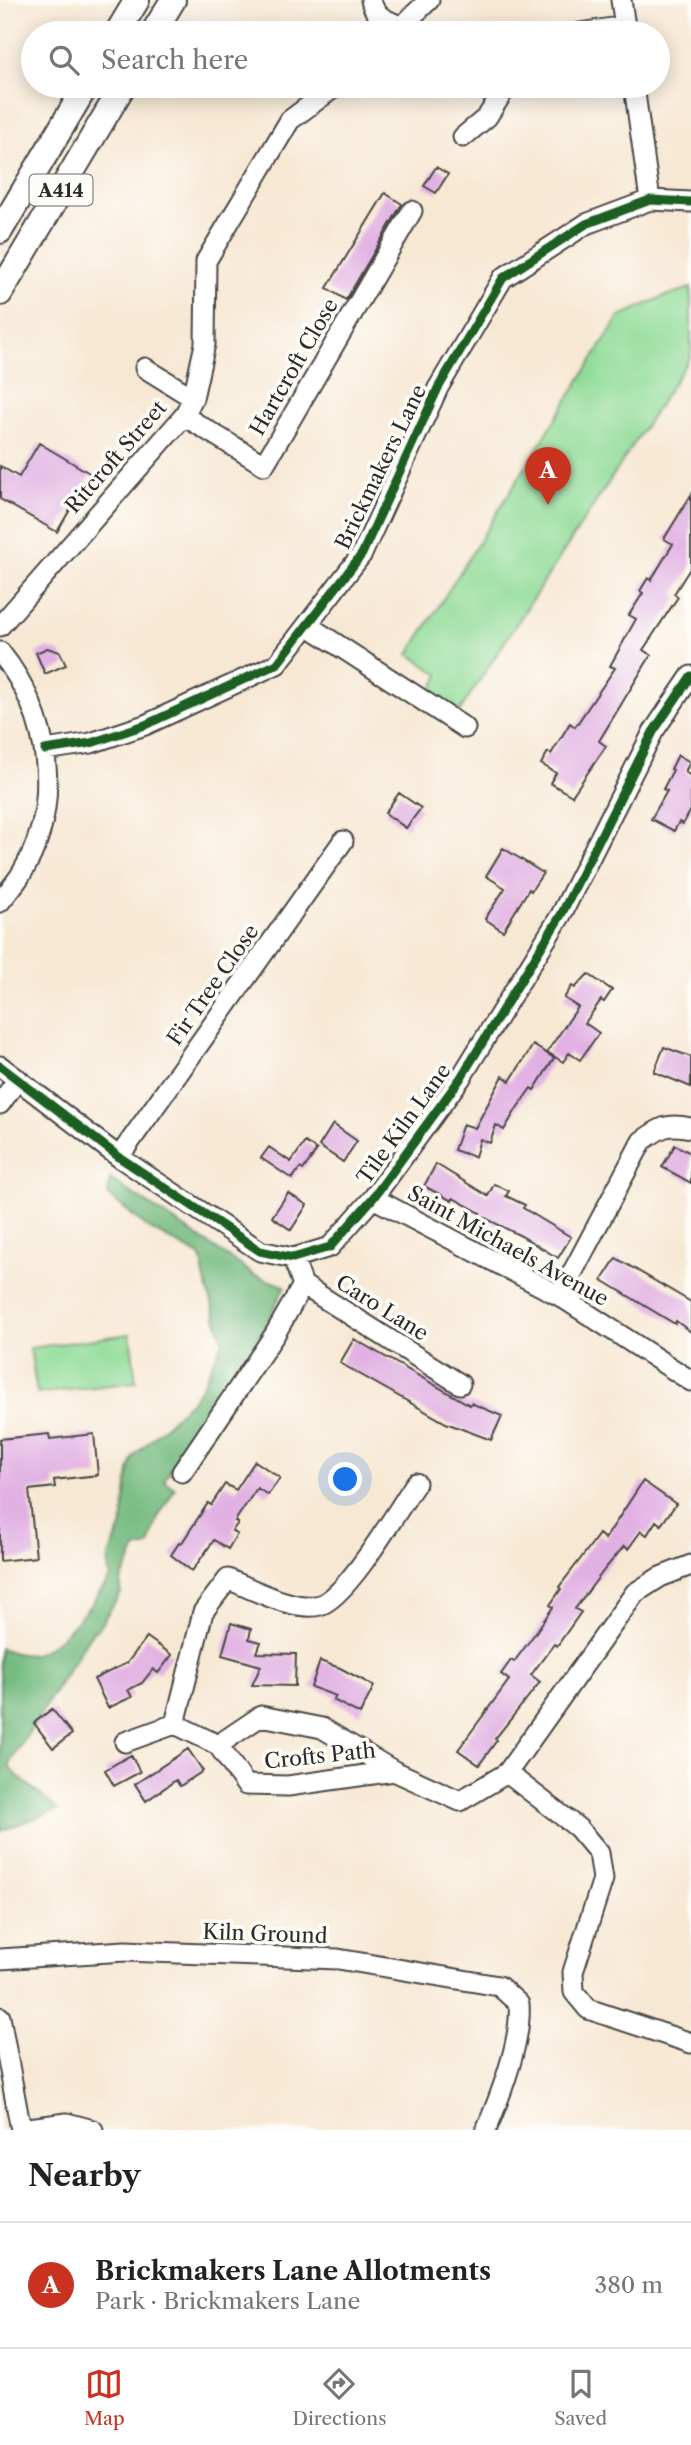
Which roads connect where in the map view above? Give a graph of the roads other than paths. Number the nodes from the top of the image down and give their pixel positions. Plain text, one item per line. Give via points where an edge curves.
1 (137, 0) edge
2 (173, 0) edge
3 (371, 0) edge
4 (429, 0) edge
5 (621, 0) edge
6 (124, 21) edge
7 (160, 21) edge
8 (385, 21) edge
9 (407, 21) edge
10 (624, 21) edge
11 (79, 98) edge
12 (115, 98) edge
13 (320, 98) edge
14 (500, 98) edge
15 (636, 98) edge
16 (463, 137) dead end
17 (650, 200) junction
18 (691, 202) edge
19 (412, 211) dead end
20 (0, 231) edge
21 (0, 293) edge
22 (145, 368) dead end
23 (193, 398) junction
24 (184, 416) junction
25 (307, 625) junction
26 (0, 626) edge
27 (0, 652) edge
28 (691, 676) edge
29 (464, 728) dead end
30 (45, 750) junction
31 (343, 841) dead end
32 (0, 902) edge
33 (0, 1066) edge
34 (18, 1079) junction
35 (0, 1104) edge
36 (691, 1128) edge
37 (119, 1157) junction
38 (373, 1198) junction
39 (293, 1258) junction
40 (303, 1284) junction
41 (561, 1296) junction
42 (691, 1381) edge
43 (460, 1384) dead end
44 (182, 1472) dead end
45 (416, 1483) dead end
46 (691, 1565) edge
47 (175, 1724) junction
48 (125, 1742) dead end
49 (218, 1745) junction
50 (394, 1772) junction
51 (507, 1773) junction
52 (0, 1959) edge
53 (0, 2017) edge
54 (691, 2043) edge
55 (21, 2129) edge
56 (93, 2130) edge
57 (486, 2130) edge

1 - 6 main road
2 - 7 main road
3 - 8 street via 373,10
4 - 9 street
5 - 10 street
11 - 20 main road, A414
12 - 21 main road, A414
13 - 23 street, Ritcroft Street via 290,120 206,261 205,344
14 - 16 street via 487,117
15 - 17 street
17 - 18 street, Brickmakers Lane
17 - 25 street, Brickmakers Lane via 586,224 503,278 438,388 362,554
19 - 24 street, Hartcroft Close via 264,465
22 - 23 street
23 - 24 street, Ritcroft Street
24 - 26 street, Ritcroft Street
25 - 29 street
25 - 30 street, Brickmakers Lane via 277,664 145,726 91,743
27 - 30 street via 26,689
28 - 38 street, Tile Kiln Lane via 653,732 561,915 460,1079
30 - 32 street via 46,805 35,846
31 - 37 street, Fir Tree Close
33 - 34 street, Tile Kiln Lane
34 - 35 street
34 - 37 street, Tile Kiln Lane
36 - 41 street via 674,1124 659,1128 642,1141
37 - 39 street, Tile Kiln Lane via 260,1251
38 - 39 street, Tile Kiln Lane via 330,1247
38 - 41 street, Saint Michaels Avenue
39 - 40 street, Caro Lane
40 - 43 street, Caro Lane
40 - 44 street via 275,1334
41 - 42 street, Saint Michaels Avenue
45 - 47 street via 346,1586 321,1605 289,1604 228,1579 203,1612
46 - 51 street, Crofts Path via 635,1593
47 - 48 street
47 - 49 street
49 - 50 street, Crofts Path via 246,1785 288,1786
49 - 50 street, Crofts Path via 261,1716 322,1728
50 - 51 street, Crofts Path via 460,1801
51 - 54 street via 578,1828 598,1853 603,1880 573,1972 574,1993 588,2009
52 - 57 street, Kiln Ground via 125,1951 338,1959 499,1986 519,2004 520,2020
53 - 55 street
55 - 56 street via 67,2123

